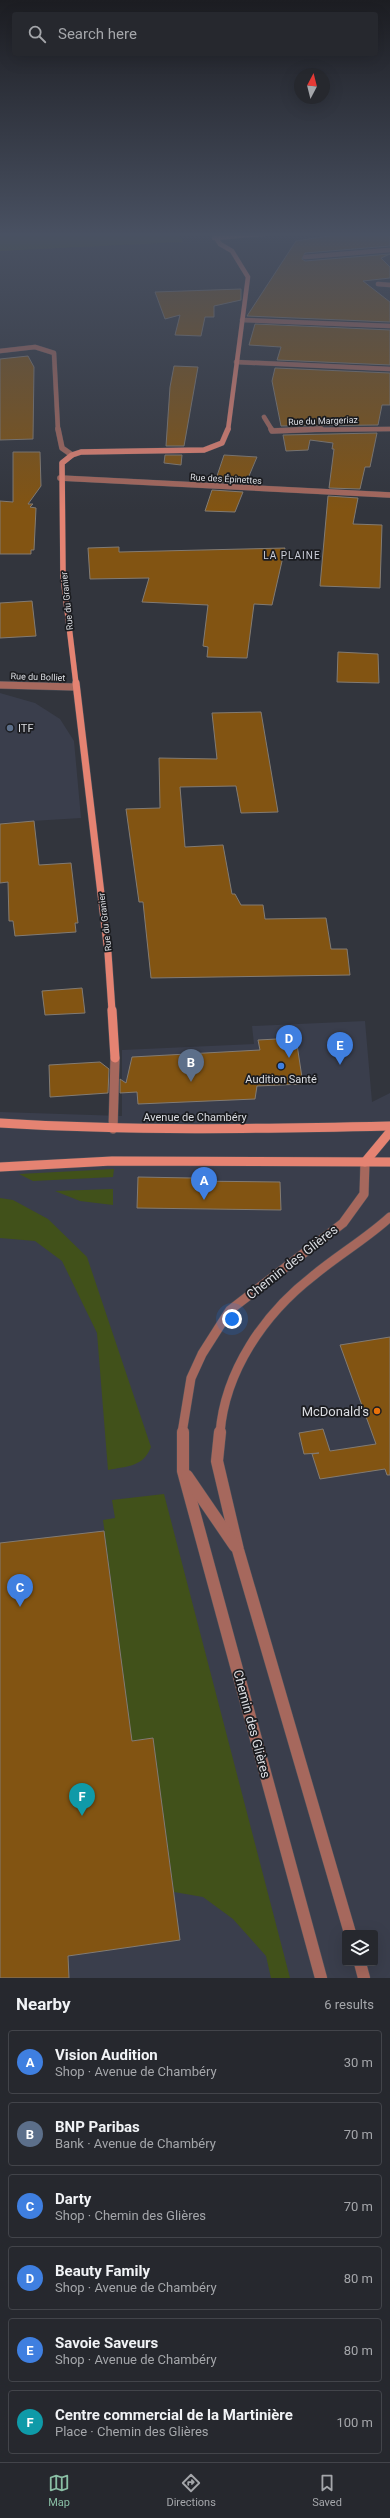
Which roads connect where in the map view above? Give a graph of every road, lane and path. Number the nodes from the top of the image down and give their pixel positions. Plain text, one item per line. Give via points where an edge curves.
1 (241, 325) edge
2 (373, 325) edge
3 (390, 326) edge
4 (0, 351) edge
5 (236, 362) junction
6 (390, 369) edge
7 (264, 417) dead end
8 (390, 430) edge
9 (72, 455) junction
10 (60, 478) junction
11 (390, 496) edge
12 (0, 685) edge
13 (75, 688) junction
14 (0, 1123) edge
15 (390, 1126) edge
16 (113, 1129) junction
17 (390, 1132) edge
18 (365, 1162) junction
19 (390, 1162) edge
20 (0, 1167) edge
21 (390, 1217) edge
22 (183, 1471) junction
23 (238, 1550) junction
24 (349, 1930) edge
25 (361, 1966) edge
26 (321, 1978) edge
27 (364, 1978) edge

1 - 5 street
2 - 3 street
4 - 9 street via 31,348 43,349 54,354 59,439 62,448
5 - 6 street
5 - 9 street via 228,432 221,444 204,450 94,451
7 - 8 street, Rue du Margeriaz via 272,431 354,428
9 - 10 street, Rue du Granier via 63,460
10 - 11 street, Rue des Épinettes
10 - 13 street, Rue du Granier via 63,576
12 - 13 street, Rue du Bolliet
13 - 16 street, Rue du Granier via 108,953 115,1058
14 - 16 street, Avenue de Chambéry
15 - 16 street, Avenue de Chambéry via 218,1130
17 - 18 street
18 - 19 street
18 - 20 street via 112,1161
18 - 22 street, Chemin des Glières via 364,1194 344,1223 230,1310 202,1354 191,1378 185,1409 181,1451
21 - 23 street, Chemin des Glières via 373,1233 312,1276 288,1298 264,1323 238,1366 221,1417 217,1461
22 - 23 street, Chemin des Glières
22 - 26 street, Chemin des Glières
23 - 24 street, Chemin des Glières
25 - 27 street

